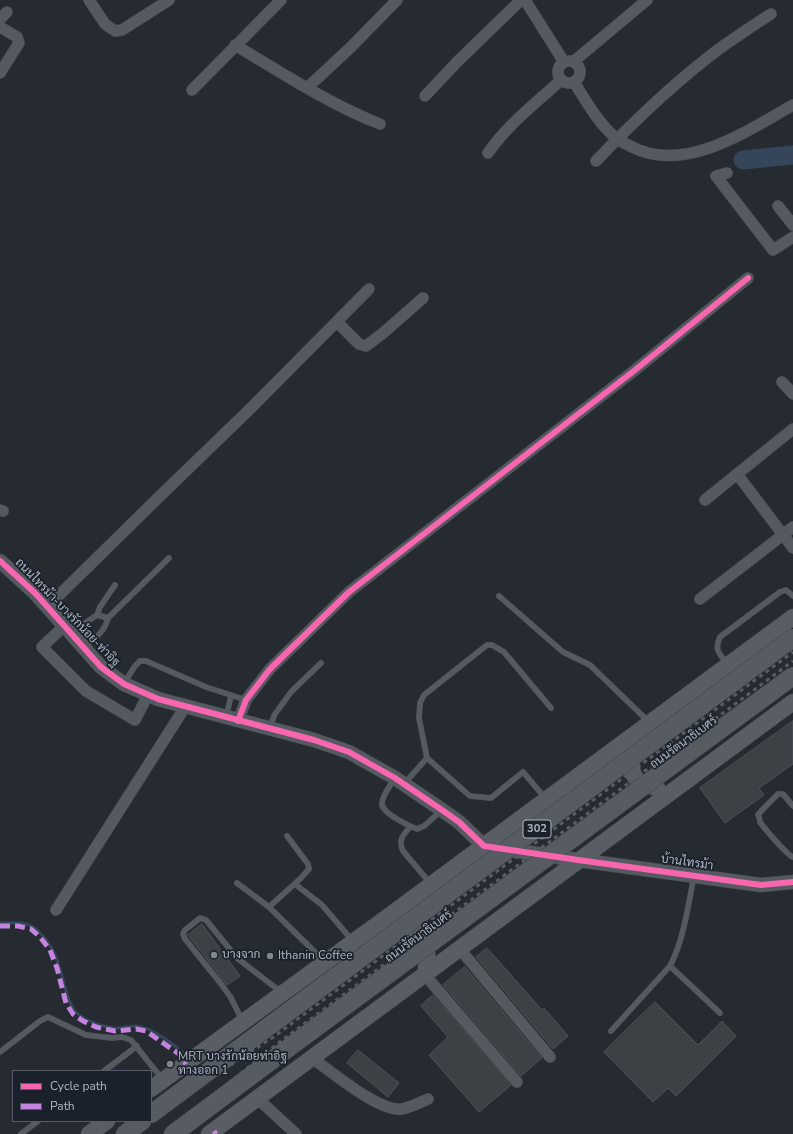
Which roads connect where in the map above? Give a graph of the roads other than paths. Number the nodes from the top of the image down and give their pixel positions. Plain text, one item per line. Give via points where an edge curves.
1 (89, 0) edge
2 (169, 0) edge
3 (281, 0) edge
4 (397, 0) edge
5 (521, 0) edge
6 (525, 0) edge
7 (647, 0) edge
8 (771, 14) dead end
9 (0, 27) edge
10 (235, 46) junction
11 (569, 62) junction
12 (0, 73) edge
13 (561, 80) junction
14 (574, 82) junction
15 (308, 87) junction
16 (192, 90) dead end
17 (425, 96) dead end
18 (793, 105) edge
19 (380, 124) dead end
20 (617, 139) junction
21 (488, 152) dead end
22 (596, 161) dead end
23 (727, 173) dead end
24 (778, 206) dead end
25 (793, 225) edge
26 (793, 237) edge
27 (748, 278) dead end
28 (369, 289) dead end
29 (423, 298) dead end
30 (337, 322) junction
31 (782, 382) dead end
32 (793, 394) edge
33 (793, 429) edge
34 (737, 474) junction
35 (705, 500) dead end
36 (793, 527) edge
37 (782, 535) junction
38 (793, 548) edge
39 (169, 558) dead end
40 (0, 561) edge
41 (115, 585) dead end
42 (499, 596) dead end
43 (793, 596) edge
44 (700, 599) dead end
45 (48, 606) junction
46 (97, 615) junction
47 (793, 617) edge
48 (108, 618) junction
49 (68, 629) junction
50 (793, 638) edge
51 (83, 648) junction
52 (321, 663) dead end
53 (727, 664) junction
54 (793, 676) edge
55 (124, 684) junction
56 (148, 695) junction
57 (231, 696) junction
58 (246, 700) junction
59 (793, 702) edge
60 (185, 707) junction
61 (552, 708) dead end
62 (232, 719) junction
63 (645, 727) junction
64 (269, 728) junction
65 (427, 758) junction
66 (399, 781) junction
67 (680, 786) junction
68 (546, 799) junction
69 (793, 806) edge
70 (442, 810) junction
71 (410, 827) junction
72 (287, 836) dead end
73 (484, 846) junction
74 (793, 857) edge
75 (578, 860) junction
76 (694, 875) junction
77 (793, 882) edge
78 (237, 883) dead end
79 (295, 884) junction
80 (431, 885) junction
81 (269, 907) junction
82 (56, 910) dead end
83 (386, 918) junction
84 (354, 942) junction
85 (459, 948) junction
86 (326, 962) junction
87 (670, 966) junction
88 (425, 974) junction
89 (283, 993) junction
90 (720, 1013) dead end
91 (243, 1022) junction
92 (611, 1031) dead end
93 (137, 1046) junction
94 (0, 1052) edge
95 (550, 1057) dead end
96 (312, 1058) junction
97 (105, 1070) edge
98 (149, 1070) edge
99 (152, 1075) edge
100 (517, 1082) dead end
101 (157, 1085) edge
102 (257, 1098) junction
103 (428, 1099) dead end
104 (152, 1113) edge
105 (37, 1122) edge
106 (104, 1122) edge
107 (141, 1122) edge
108 (21, 1134) edge
109 (89, 1134) edge
110 (125, 1134) edge
111 (173, 1134) edge
112 (209, 1134) edge
113 (296, 1134) edge

1 - 2 street via 105,24 115,31 122,30
3 - 10 street
4 - 15 street
5 - 17 street
6 - 11 street
7 - 11 street
8 - 20 street via 692,70
9 - 12 street via 17,37 18,43
10 - 15 street
10 - 16 street
11 - 13 street via 560,66 558,70
11 - 14 street via 578,64 580,69 578,79
13 - 14 street
13 - 21 street via 507,129
14 - 20 street via 602,124
15 - 19 street via 358,115
18 - 20 street via 725,142 686,154 652,154
20 - 22 street
23 - 26 street via 716,176 773,250
24 - 25 street
27 - 58 street via 635,370 349,592 270,669
28 - 30 street
29 - 30 street via 366,346 359,344
30 - 45 street
31 - 32 street
33 - 34 street
34 - 35 street
34 - 37 street
36 - 37 street
37 - 38 street
37 - 44 street
39 - 48 lane
40 - 45 street, ถนนไทรม้า-บางรักน้อย-ท่าอิฐ
41 - 46 lane
42 - 63 lane via 563,652 590,665
43 - 53 lane via 786,590 780,592 720,637 717,651
45 - 49 street, ถนนไทรม้า-บางรักน้อย-ท่าอิฐ
46 - 48 lane
46 - 49 lane
47 - 53 main road, 302
48 - 51 lane via 102,632
49 - 51 street, ถนนไทรม้า-บางรักน้อย-ท่าอิฐ
49 - 56 street via 42,647 86,692 135,720
50 - 104 main road, ถนนรัตนาธิเบศร์ / 302, bridge
51 - 55 street, ถนนไทรม้า-บางรักน้อย-ท่าอิฐ
52 - 64 lane via 291,692 275,714
53 - 63 main road, 302
54 - 111 main road, ถนนรัตนาธิเบศร์ / 302, bridge
55 - 56 street, ถนนไทรม้า-บางรักน้อย-ท่าอิฐ
55 - 57 lane via 135,666 140,661 146,661
56 - 60 street, ถนนไทรม้า-บางรักน้อย-ท่าอิฐ
57 - 58 lane
57 - 62 lane
58 - 62 street
59 - 67 main road
60 - 62 street, ถนนไทรม้า-บางรักน้อย-ท่าอิฐ
60 - 82 street
61 - 65 lane via 504,652 487,645 424,695 420,704 420,718
62 - 64 street, ถนนไทรม้า-บางรักน้อย-ท่าอิฐ
63 - 67 main road via 633,747 631,767 635,778 644,785 660,788
63 - 68 main road, 302
64 - 66 street, ถนนไทรม้า-บางรักน้อย-ท่าอิฐ via 349,752
65 - 66 lane
65 - 68 lane via 470,796 491,798 523,772
66 - 70 street, ถนนไทรม้า-บางรักน้อย-ท่าอิฐ
66 - 71 lane via 383,799 382,804 384,810
67 - 75 main road
68 - 73 main road, 302
69 - 74 lane via 783,794 778,794 758,815 769,832 790,857
70 - 71 lane via 420,828
70 - 73 street, ถนนไทรม้า-บางรักน้อย-ท่าอิฐ
71 - 80 lane via 402,836 402,847
72 - 79 lane via 309,869
73 - 75 street, 302
73 - 80 main road, 302
75 - 76 street, บ้านไทรม้า
75 - 85 main road
76 - 77 street, บ้านไทรม้า via 761,885
76 - 87 lane via 682,934
78 - 81 lane
79 - 81 lane
79 - 84 lane via 322,905
80 - 83 main road, 302
81 - 86 lane
83 - 84 main road, 302
83 - 88 main road via 403,920 416,930 427,953
84 - 86 main road, 302
85 - 88 main road
85 - 95 street
86 - 89 main road, 302
87 - 90 lane
87 - 92 lane
88 - 96 main road
88 - 100 street
89 - 91 main road, 302
89 - 91 lane via 237,958 206,920 200,918 185,930 185,939 222,985
91 - 101 main road, 302
93 - 94 lane via 131,1040 122,1037 86,1035 48,1017
93 - 97 lane
93 - 98 lane
96 - 102 main road
96 - 103 street via 377,1103 402,1109
99 - 101 lane
102 - 112 main road
102 - 113 street
105 - 108 lane
106 - 109 main road
107 - 110 main road

